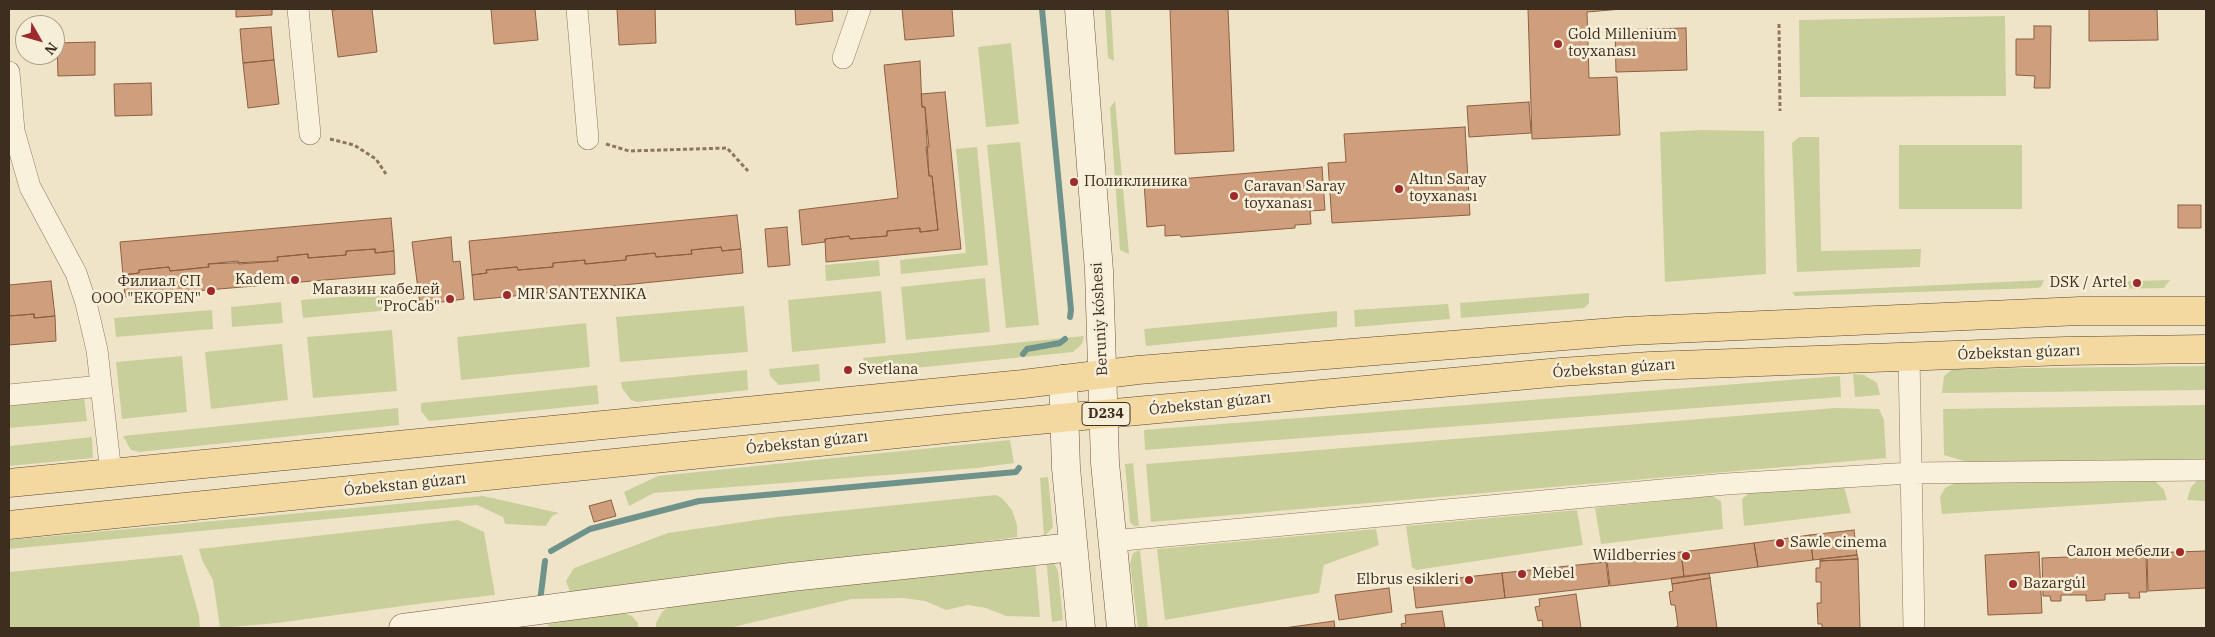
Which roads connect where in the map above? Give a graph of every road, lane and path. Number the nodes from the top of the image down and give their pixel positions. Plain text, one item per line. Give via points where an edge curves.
1 (298, 9) edge
2 (577, 9) edge
3 (860, 9) edge
4 (1079, 9) edge
5 (1778, 24) dead end
6 (843, 58) dead end
7 (9, 72) edge
8 (1780, 111) dead end
9 (310, 134) joint
10 (588, 138) joint
11 (748, 171) dead end
12 (386, 174) dead end
13 (2206, 311) edge
14 (2206, 349) edge
15 (1909, 356) junction
16 (1103, 374) junction
17 (1063, 379) junction
18 (101, 386) junction
19 (9, 395) edge
20 (1104, 415) junction
21 (1064, 418) junction
22 (1105, 463) junction
23 (1066, 468) junction
24 (2206, 470) edge
25 (111, 473) junction
26 (1912, 473) junction
27 (9, 483) edge
28 (9, 525) edge
29 (1112, 541) junction
30 (1073, 547) junction
31 (514, 621) edge
32 (404, 628) edge
33 (1081, 628) edge
34 (1121, 628) edge
35 (1914, 628) edge

1 - 9 street
2 - 10 street
3 - 6 street
4 - 16 street, Beruniy kóshesi via 1099,271
5 - 8 path
7 - 18 street via 14,131 30,187 76,273 97,350
9 - 12 path via 354,145 376,159
10 - 11 path via 629,152 727,148
13 - 16 main road via 2080,310 1627,331
14 - 15 main road, Ózbekstan gúzarı / D234
15 - 20 main road, Ózbekstan gúzarı / D234 via 1650,366
15 - 26 street
16 - 17 main road
16 - 20 street, Beruniy kóshesi
17 - 21 street
17 - 25 main road
18 - 19 street
18 - 25 street
20 - 21 main road, Ózbekstan gúzarı / D234
20 - 22 street, Beruniy kóshesi
21 - 23 street
21 - 28 main road, Ózbekstan gúzarı / D234
22 - 23 street via 1096,455 1083,452 1074,456
22 - 29 street, Beruniy kóshesi
23 - 30 street
24 - 26 street
25 - 27 main road
26 - 29 street via 1726,484
26 - 35 street
29 - 34 street, Beruniy kóshesi
30 - 31 street via 791,577
30 - 33 street
31 - 32 street

